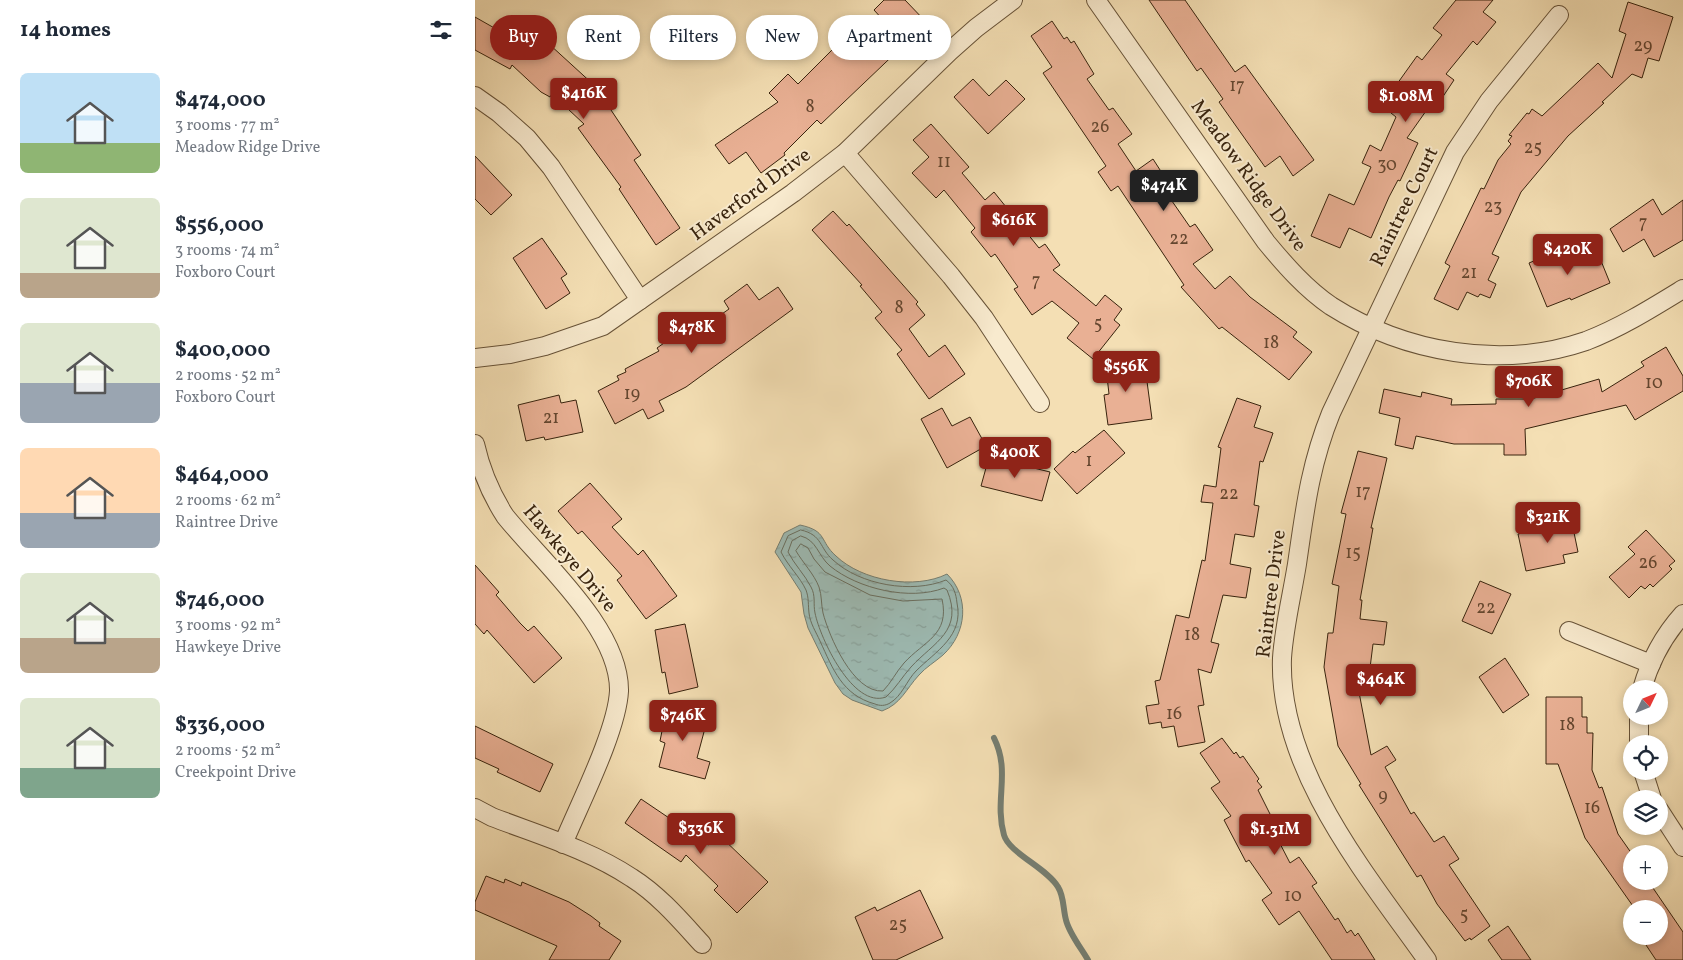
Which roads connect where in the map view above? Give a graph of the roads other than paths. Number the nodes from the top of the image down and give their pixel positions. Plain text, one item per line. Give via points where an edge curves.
1 (1013, 0) edge
2 (1097, 0) edge
3 (1559, 15) dead end
4 (475, 96) edge
5 (845, 153) junction
6 (1683, 289) edge
7 (640, 300) junction
8 (1371, 328) junction
9 (475, 358) edge
10 (1040, 403) dead end
11 (475, 444) edge
12 (1683, 614) edge
13 (1569, 631) dead end
14 (1651, 664) junction
15 (1645, 680) edge
16 (475, 808) edge
17 (1668, 824) edge
18 (563, 844) junction
19 (1683, 847) edge
20 (702, 944) dead end
21 (1427, 960) edge

1 - 5 street, Haverford Drive via 949,52
2 - 8 street, Meadow Ridge Drive via 1266,242 1312,291
3 - 8 street, Raintree Court via 1469,128 1431,199
4 - 7 street via 527,138 551,167
5 - 7 street, Haverford Drive
5 - 10 street via 951,276
6 - 8 street, Meadow Ridge Drive via 1585,341 1524,354 1435,350
7 - 9 street, Haverford Drive via 603,326 510,354
8 - 21 street, Raintree Drive via 1317,446 1308,483 1282,658 1284,689 1296,744 1328,817
11 - 18 street, Hawkeye Drive via 484,478 494,499 597,626 611,652 616,670 619,690 610,728
12 - 14 street
13 - 14 street
14 - 15 street
16 - 18 street
17 - 19 street
18 - 20 street via 633,879

